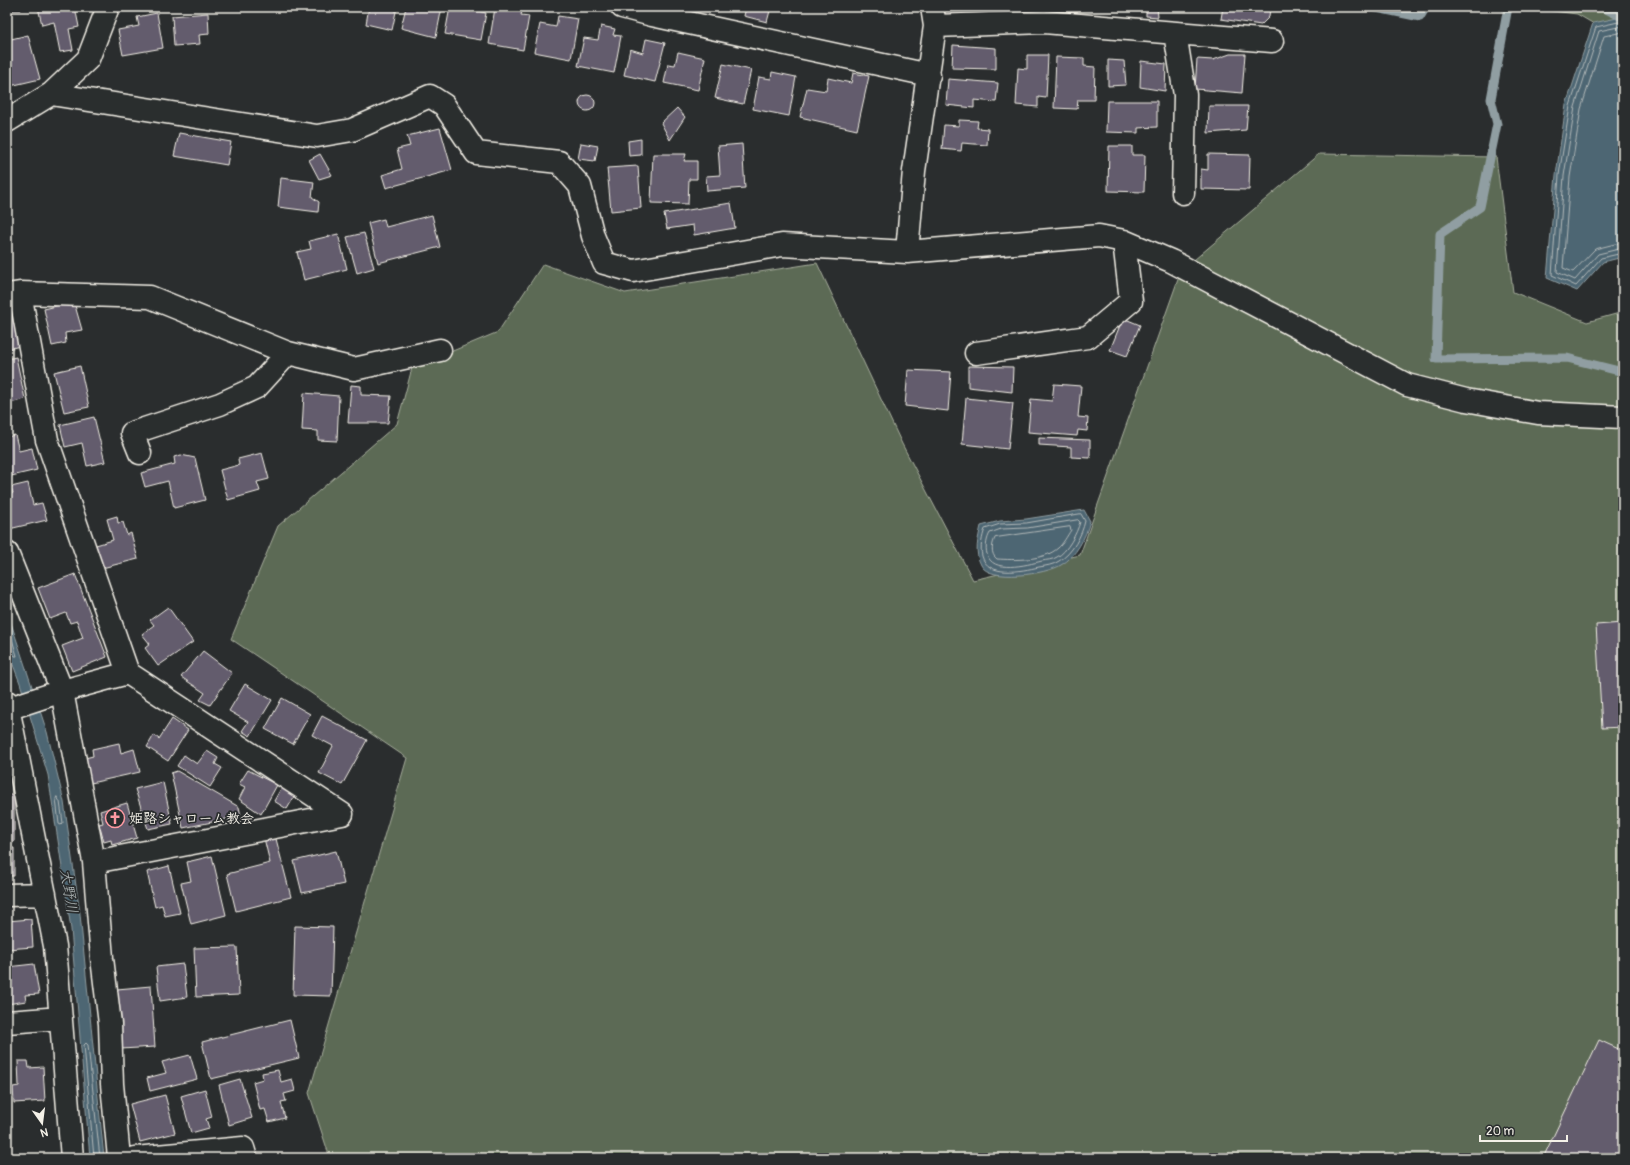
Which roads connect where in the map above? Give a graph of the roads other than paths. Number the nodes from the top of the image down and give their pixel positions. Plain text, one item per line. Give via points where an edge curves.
1 (108, 7) edge
2 (622, 7) edge
3 (653, 11) edge
4 (933, 17) edge
5 (1175, 33) junction
6 (1272, 41) dead end
7 (929, 75) junction
8 (51, 94) junction
9 (7, 121) edge
10 (1183, 193) dead end
11 (1124, 241) junction
12 (907, 252) junction
13 (14, 294) edge
14 (440, 350) dead end
15 (288, 353) junction
16 (976, 354) dead end
17 (1623, 417) edge
18 (140, 453) dead end
19 (7, 553) edge
20 (128, 673) junction
21 (62, 691) junction
22 (8, 705) edge
23 (15, 778) edge
24 (94, 862) junction
25 (45, 894) junction
26 (7, 895) edge
27 (61, 1018) junction
28 (7, 1022) edge
29 (72, 1158) edge
30 (119, 1158) edge
31 (135, 1158) edge
32 (246, 1158) edge

1 - 8 street via 88,60
2 - 3 street
3 - 7 street
4 - 5 street via 1044,22
4 - 7 street
5 - 6 street
5 - 10 street via 1185,95
7 - 12 street via 914,171
8 - 9 street
8 - 12 street via 317,136 352,130 430,96 444,105 476,153 559,162 580,186 593,236 604,263 633,270 782,245
11 - 12 street via 1099,236
11 - 16 street via 1131,301 1088,337
11 - 17 street via 1171,261 1407,386 1538,413
13 - 15 street via 150,297
13 - 20 street via 47,440
14 - 15 street via 354,369
15 - 18 street via 257,387 220,404 132,433
19 - 21 street
20 - 21 street
20 - 24 street via 342,814
21 - 22 street
21 - 24 street
22 - 23 street
23 - 25 street
24 - 30 street via 110,1024 112,1084
25 - 26 street
25 - 27 street via 55,946
27 - 28 street
27 - 29 street
31 - 32 street via 243,1148

